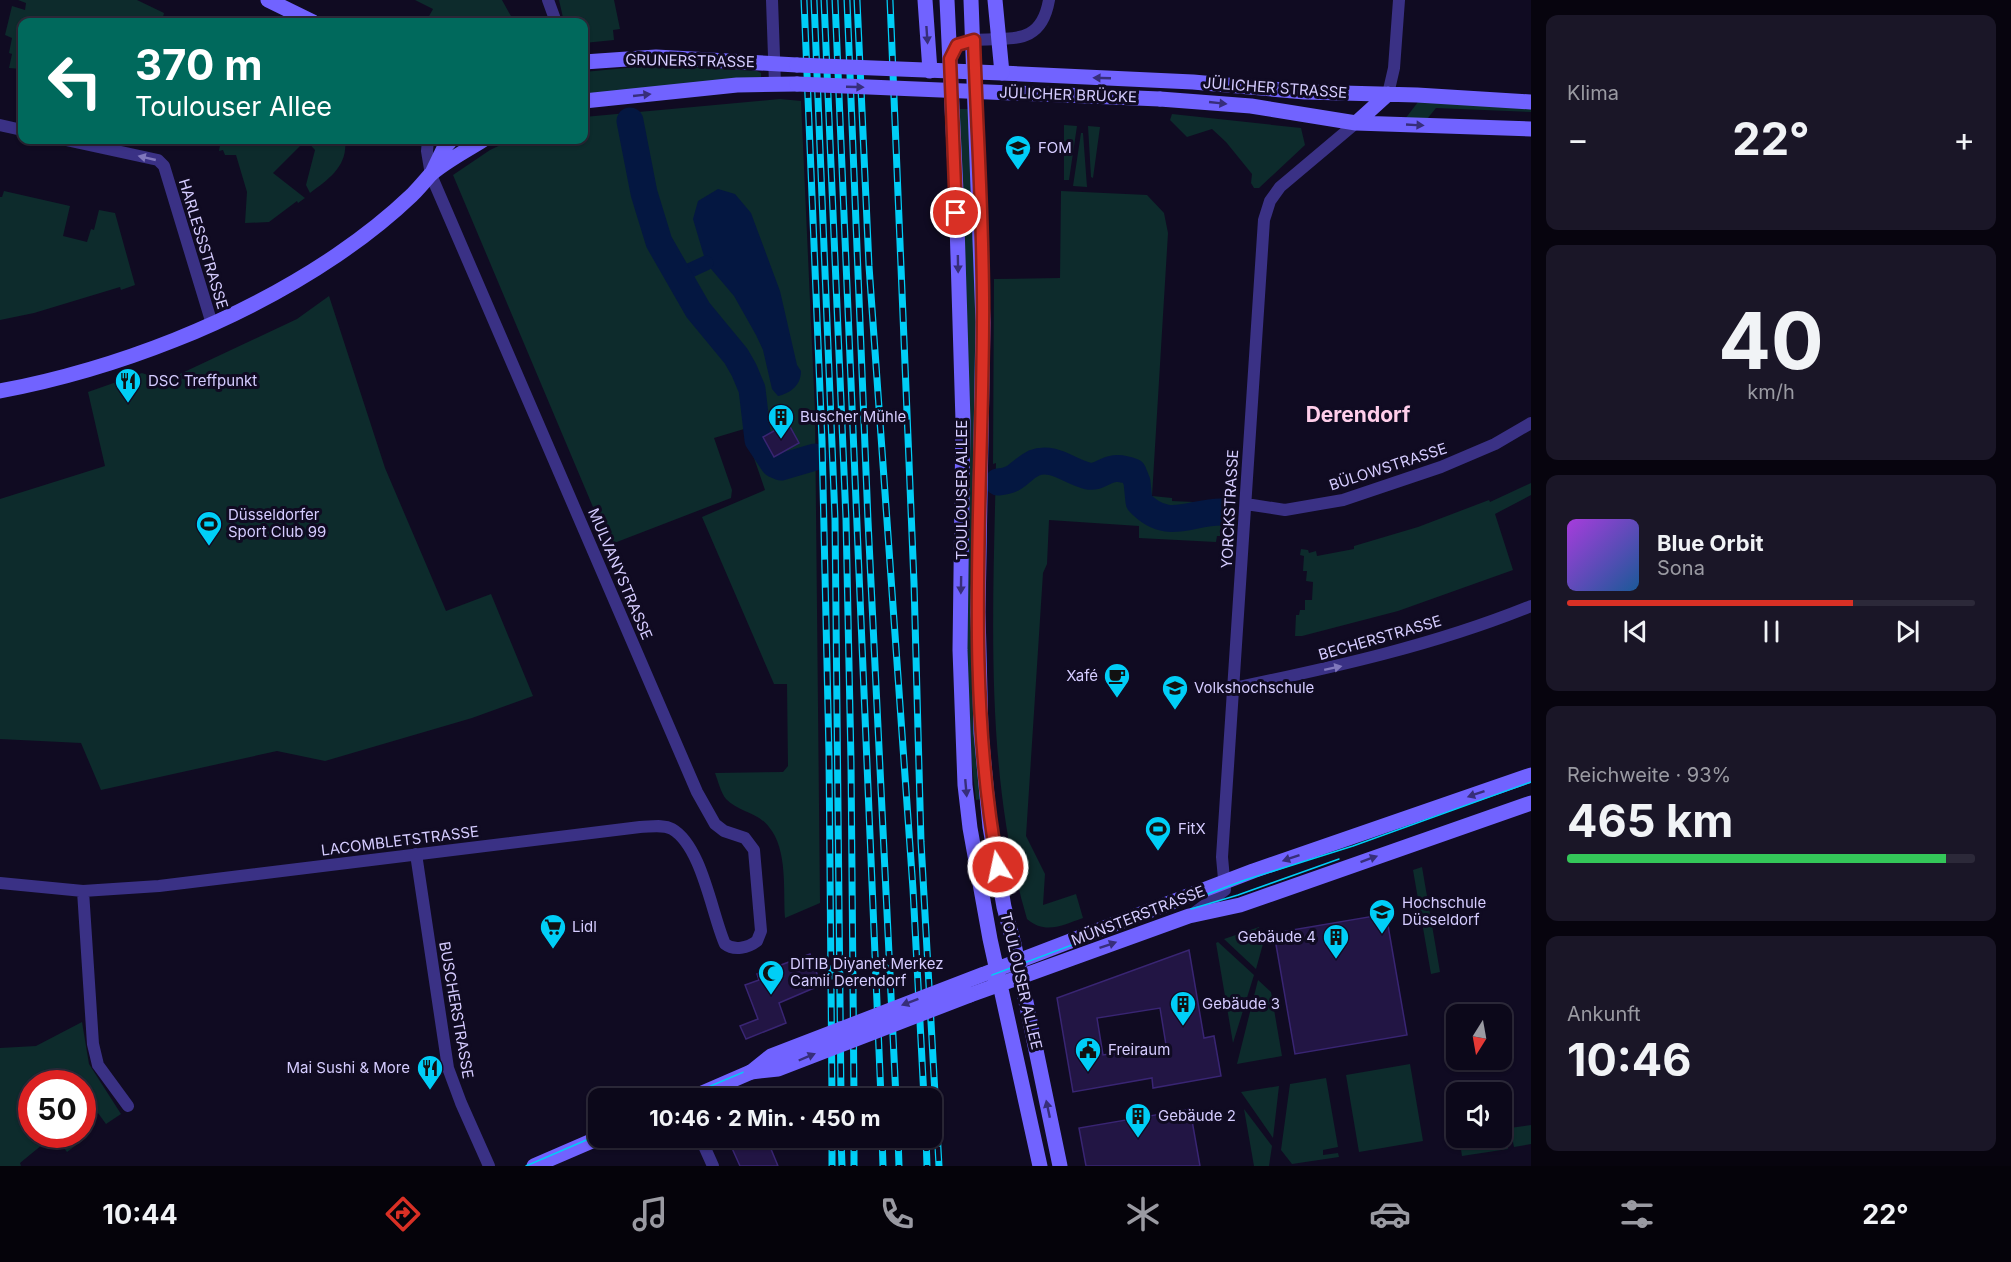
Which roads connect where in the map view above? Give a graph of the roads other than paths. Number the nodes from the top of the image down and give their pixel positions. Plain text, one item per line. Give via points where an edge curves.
1 (268, 0) edge
2 (548, 0) edge
3 (772, 0) edge
4 (925, 0) edge
5 (947, 0) edge
6 (971, 0) edge
7 (995, 0) edge
8 (1048, 0) edge
9 (1399, 0) edge
10 (304, 18) edge
11 (555, 18) edge
12 (974, 40) junction
13 (950, 59) junction
14 (588, 62) edge
15 (774, 63) junction
16 (797, 65) joint
17 (930, 71) junction
18 (1002, 73) junction
19 (1161, 80) joint
20 (775, 84) junction
21 (796, 84) joint
22 (1388, 94) junction
23 (1160, 99) joint
24 (588, 101) edge
25 (1531, 102) edge
26 (1356, 123) junction
27 (0, 125) edge
28 (18, 129) edge
29 (1531, 129) edge
30 (84, 144) edge
31 (428, 144) edge
32 (448, 144) edge
33 (477, 144) edge
34 (431, 175) junction
35 (212, 324) junction
36 (0, 392) edge
37 (1531, 423) edge
38 (1246, 504) junction
39 (1531, 606) edge
40 (1234, 688) junction
41 (1531, 775) edge
42 (1531, 803) edge
43 (416, 854) junction
44 (0, 883) edge
45 (1225, 884) junction
46 (83, 891) junction
47 (1189, 916) junction
48 (728, 946) joint
49 (1019, 968) junction
50 (992, 978) junction
51 (714, 1088) edge
52 (128, 1106) dead end
53 (588, 1143) edge
54 (705, 1148) edge
55 (489, 1166) edge
56 (534, 1166) edge
57 (714, 1166) edge
58 (1040, 1166) edge
59 (1060, 1166) edge

1 - 10 main road
2 - 11 street
3 - 15 street
4 -> 17 main road
5 - 13 main road, TOULOUSER ALLEE
6 - 12 main road, TOULOUSER ALLEE
7 - 18 main road, bridge
8 - 12 street via 1044,19 1034,32
9 - 22 street
12 - 13 main road via 957,45
12 - 49 main road, TOULOUSER ALLEE via 983,322 980,699 990,827
13 -> 50 main road, TOULOUSER ALLEE via 963,421 962,730 970,828
14 - 15 main road, GRUNERSTRASSE via 656,57
15 - 16 main road, GRUNERSTRASSE
15 - 20 street
16 - 17 main road, JÜLICHER BRÜCKE, bridge
17 - 18 main road, JÜLICHER BRÜCKE, bridge
19 -> 18 main road, JÜLICHER BRÜCKE
19 - 22 main road, JÜLICHER STRASSE via 1305,92
20 - 21 main road, GRUNERSTRASSE
24 -> 20 main road, GRUNERSTRASSE
21 -> 23 main road, JÜLICHER BRÜCKE, bridge
22 - 25 main road, JÜLICHER STRASSE
22 - 26 main road, JÜLICHER STRASSE
23 -> 26 main road, JÜLICHER STRASSE via 1251,106
26 -> 29 main road, JÜLICHER STRASSE
26 - 38 street, YORCKSTRASSE via 1280,187 1266,211
27 - 28 street
35 -> 30 street, HARLESSSTRASSE via 164,166 158,160
31 - 34 street
32 - 34 main road
33 - 34 main road
34 - 35 main road via 396,209 337,255
34 - 48 street, MULVANYSTRASSE via 697,792 715,824 745,838 754,850 760,936 746,947
35 - 36 main road via 90,371
37 - 38 street, BÜLOWSTRASSE via 1442,467 1343,500 1285,510
38 - 40 street, YORCKSTRASSE
40 -> 39 street, BECHERSTRASSE via 1342,666
40 - 45 street, YORCKSTRASSE via 1222,857
41 -> 45 main road, MÜNSTERSTRASSE
47 -> 42 main road, MÜNSTERSTRASSE via 1240,905
43 - 46 street, LACOMBLETSTRASSE
43 - 48 street, LACOMBLETSTRASSE via 640,827 670,828 679,834 694,858
43 - 55 street, BUSCHERSTRASSE via 448,1068
44 - 46 street, LACOMBLETSTRASSE
45 - 47 street via 1226,890
45 - 49 main road, MÜNSTERSTRASSE
46 - 52 street via 93,1044 98,1065
49 -> 47 main road, MÜNSTERSTRASSE
49 - 50 main road, MÜNSTERSTRASSE
59 -> 49 main road, TOULOUSER ALLEE
50 - 51 main road, MÜNSTERSTRASSE, bridge via 771,1056 751,1072
50 - 58 main road, TOULOUSER ALLEE
53 - 56 main road
54 - 57 street

